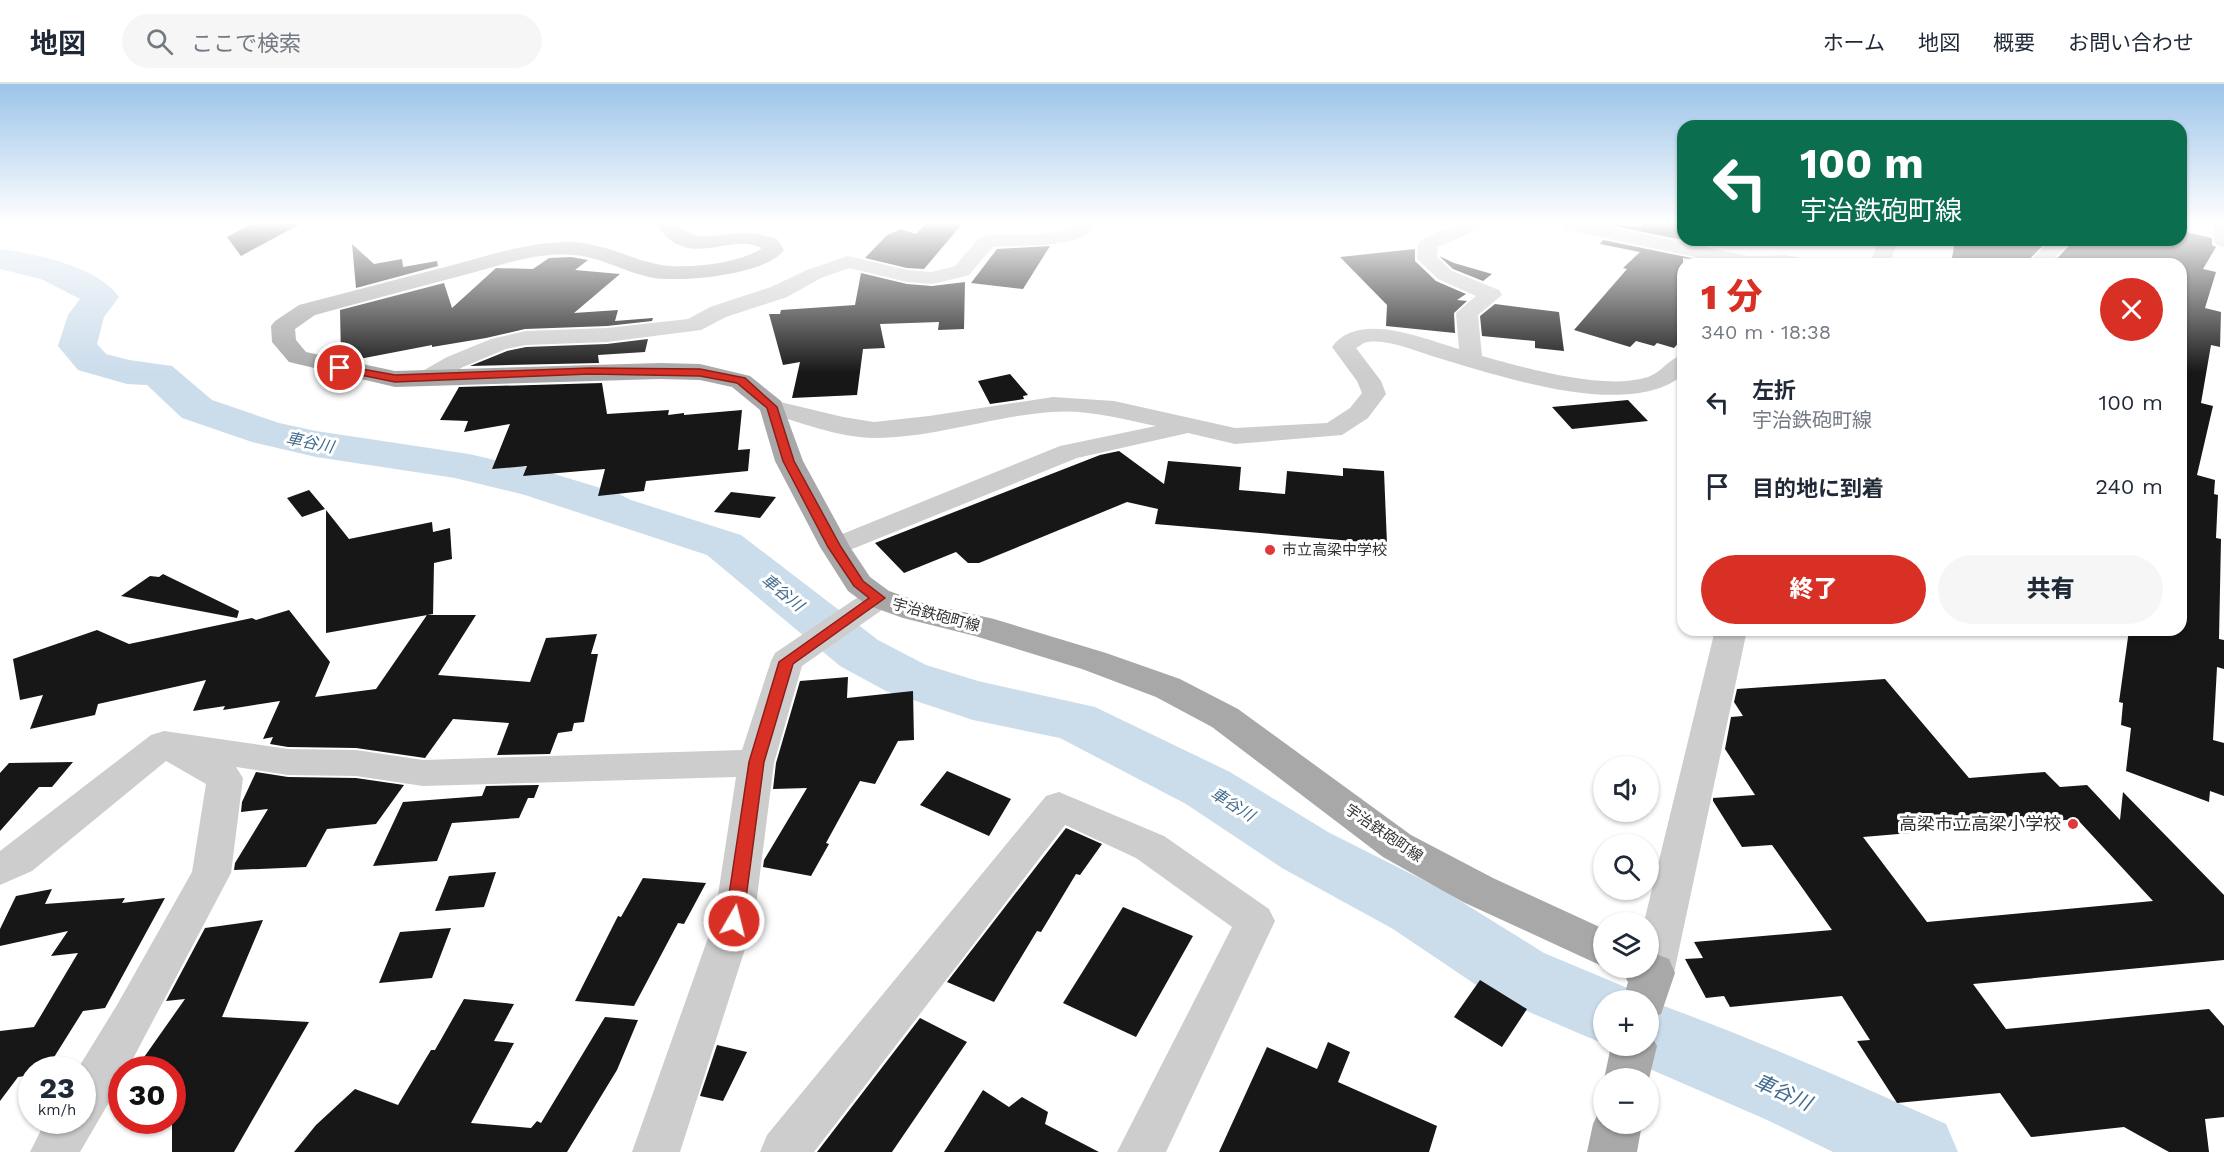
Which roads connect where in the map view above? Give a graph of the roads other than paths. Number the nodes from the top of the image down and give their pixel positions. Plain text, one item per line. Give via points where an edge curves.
1 (443, 274) edge
2 (814, 274) edge
3 (898, 274) edge
4 (950, 274) edge
5 (1444, 274) edge
6 (1470, 359) junction
7 (1677, 369) edge
8 (428, 378) junction
9 (772, 407) junction
10 (1188, 427) junction
11 (835, 547) junction
12 (870, 605) junction
13 (1730, 636) edge
14 (164, 744) junction
15 (756, 762) junction
16 (0, 870) edge
17 (1593, 944) edge
18 (1646, 984) edge
19 (96, 1081) edge
20 (65, 1134) edge
21 (1616, 1134) edge
22 (54, 1152) edge
23 (656, 1152) edge
24 (784, 1152) edge
25 (1141, 1152) edge
26 (1612, 1152) edge

1 - 8 main road via 307,310 283,326 284,342 298,357 395,379
2 - 8 street via 693,325 607,335 526,338 488,348
3 - 4 street via 932,278
5 - 6 street via 1491,295 1467,313
6 - 7 street via 1581,385 1627,387 1655,382
6 - 10 street via 1414,343 1368,335 1353,338 1344,347 1372,381 1374,394 1359,413 1333,430 1235,436
8 - 9 main road via 590,371 700,372 741,381
9 - 10 street via 874,430 1053,404 1114,409
9 - 11 main road, 宇治鉄砲町線 via 789,461
10 - 11 street via 1069,452
11 - 12 main road, 宇治鉄砲町線
12 - 15 street via 786,662
12 - 17 main road, 宇治鉄砲町線 via 982,627 1168,688 1226,718 1397,846 1478,890
13 - 18 street
14 - 15 street via 288,762 356,763 423,773
14 - 16 street via 18,860
14 - 19 street via 225,778 211,873
15 - 23 street via 734,921
20 - 22 street
21 - 26 main road
24 - 25 street via 1059,806 1150,846 1255,921

